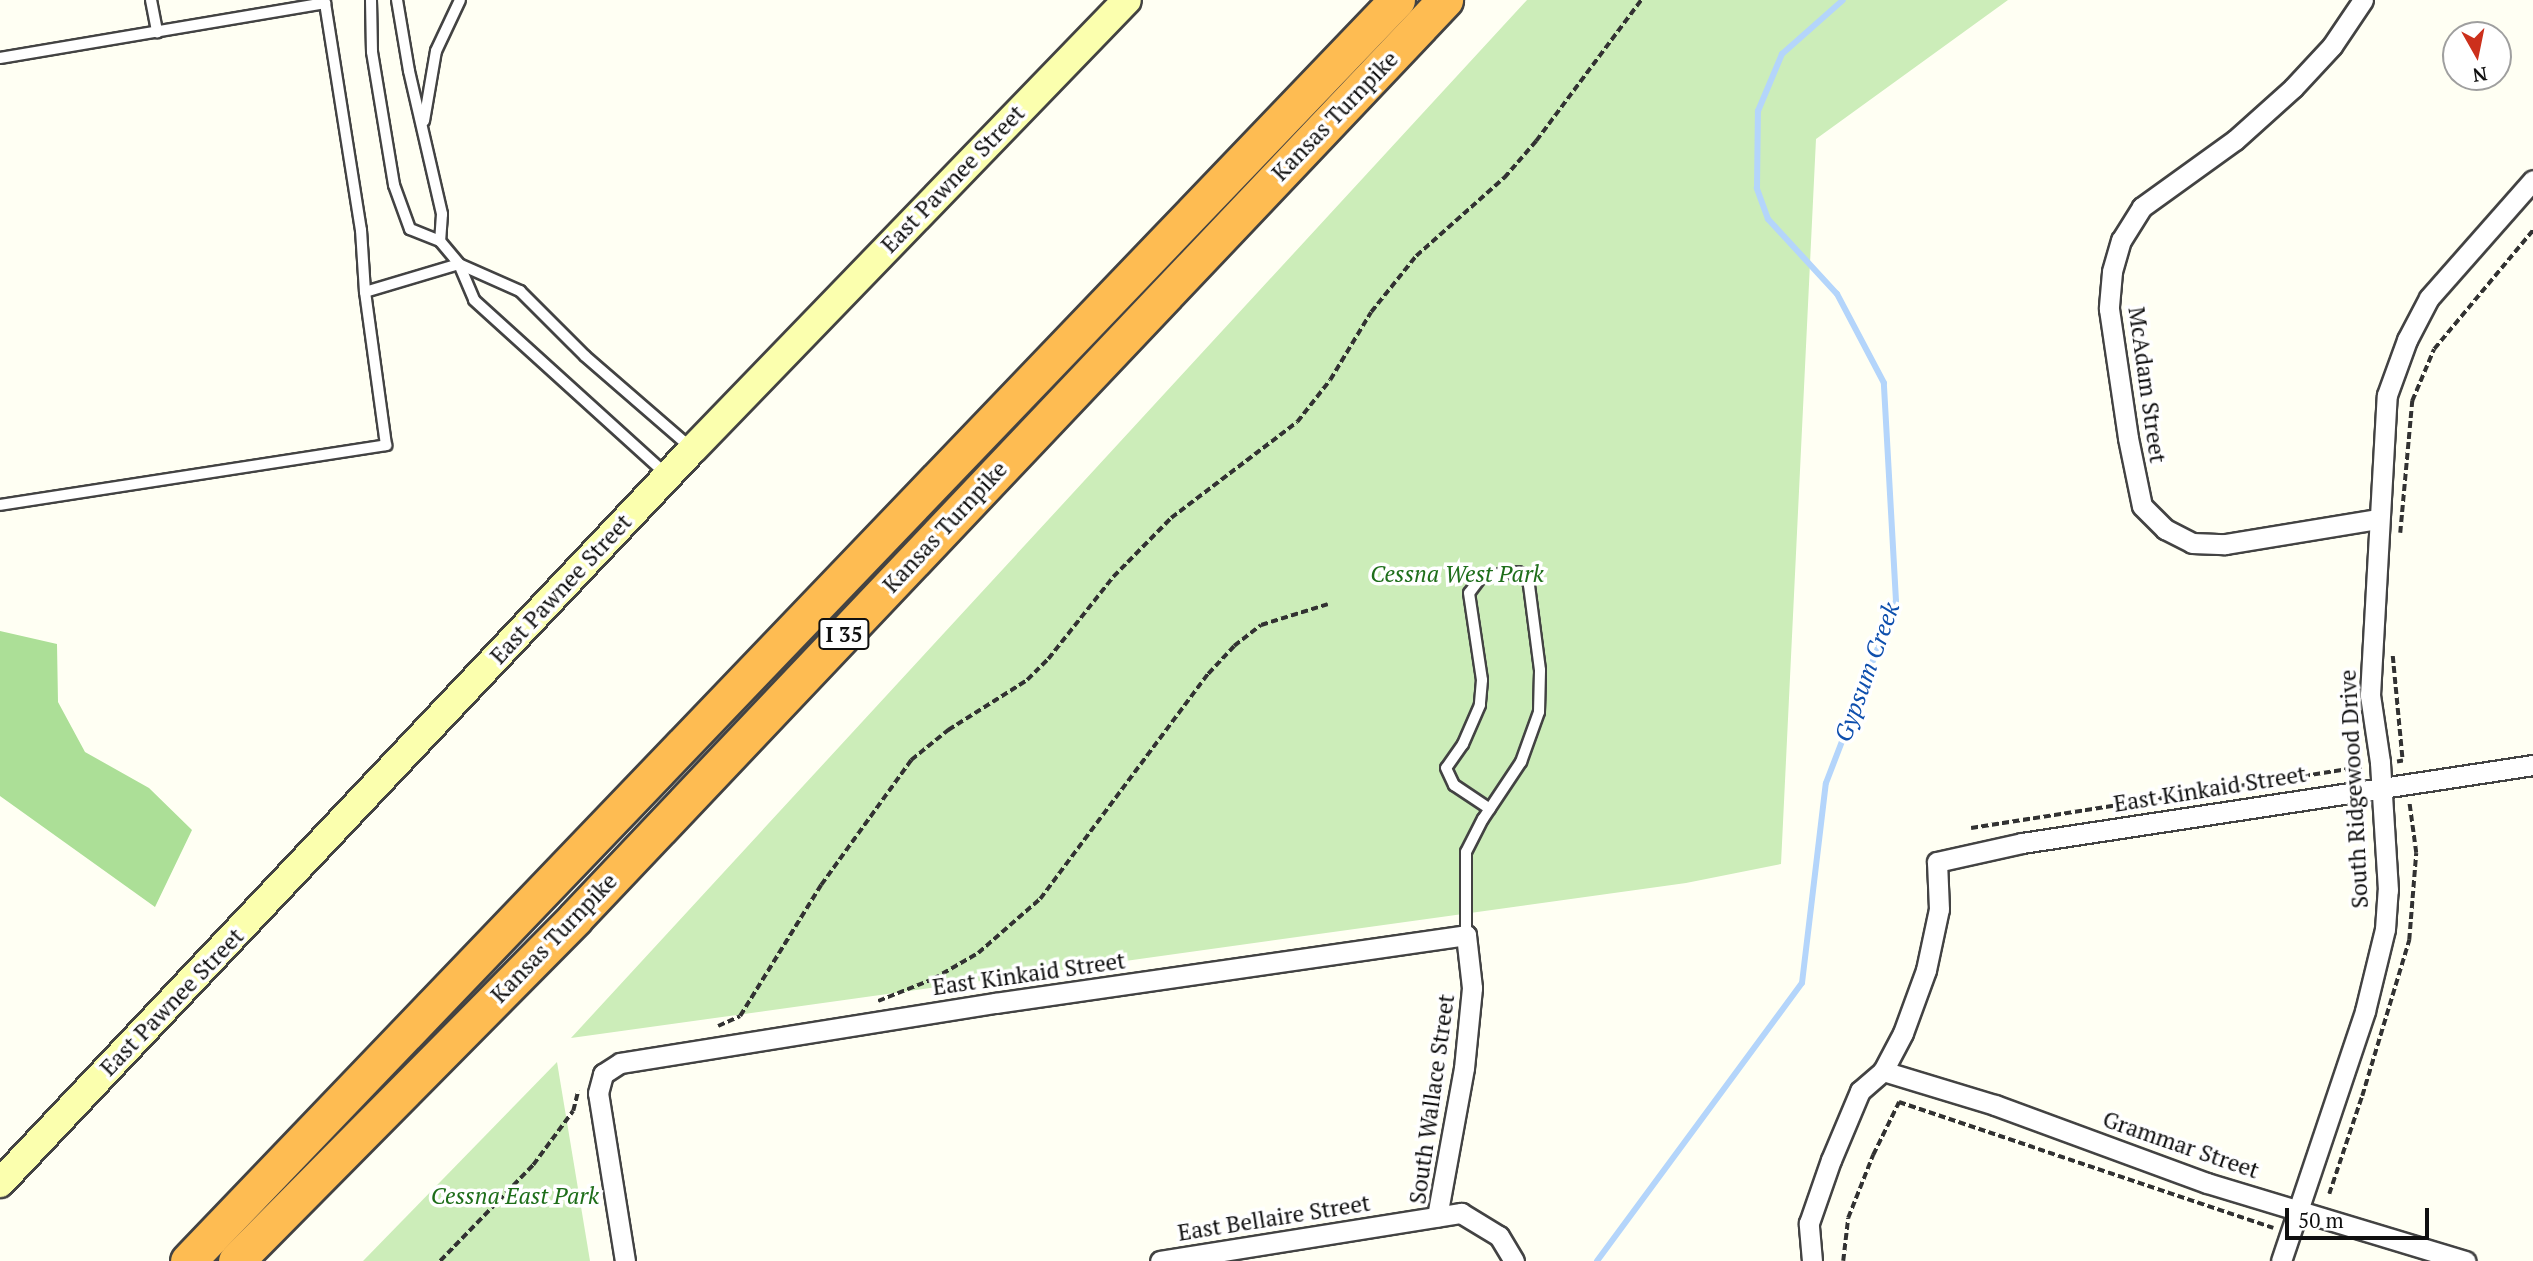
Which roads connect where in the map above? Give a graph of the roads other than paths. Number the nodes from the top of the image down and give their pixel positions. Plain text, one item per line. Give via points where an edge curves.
1 (151, 0) edge
2 (371, 0) edge
3 (397, 0) edge
4 (460, 0) edge
5 (1127, 0) edge
6 (1397, 0) edge
7 (1445, 0) edge
8 (2363, 0) edge
9 (157, 32) junction
10 (0, 58) edge
11 (423, 129) junction
12 (2533, 180) edge
13 (440, 241) junction
14 (459, 264) junction
15 (365, 292) junction
16 (693, 449) junction
17 (667, 476) junction
18 (0, 505) edge
19 (2378, 519) junction
20 (2533, 765) edge
21 (2381, 788) junction
22 (1490, 808) junction
23 (1466, 935) junction
24 (1884, 1071) junction
25 (0, 1183) edge
26 (2297, 1210) junction
27 (1437, 1217) junction
28 (1195, 1258) edge
29 (188, 1261) edge
30 (236, 1261) edge
31 (625, 1261) edge
32 (1160, 1261) edge
33 (1514, 1261) edge
34 (1812, 1261) edge
35 (2281, 1261) edge
36 (2465, 1261) edge

1 - 9 lane
2 - 13 lane via 372,52 394,185 410,229
3 - 11 lane
4 - 11 lane via 436,51
5 - 16 main road, East Pawnee Street
6 - 29 highway, Kansas Turnpike / I 35
7 - 30 highway, Kansas Turnpike / I 35 via 575,918
8 - 19 street, McAdam Street via 2332,46 2293,88 2235,140 2142,207 2121,240 2109,309 2142,506 2165,529 2192,543 2225,544
9 - 10 lane
9 - 15 lane via 325,3 361,230
11 - 13 lane via 442,214
12 - 19 street, South Ridgewood Drive via 2429,298 2407,340 2387,395
13 - 14 lane
14 - 15 lane
14 - 16 lane via 520,291 585,356
14 - 17 lane via 474,300
15 - 18 lane via 386,445
16 - 17 main road, East Pawnee Street
17 - 25 main road, East Pawnee Street
19 - 21 street, South Ridgewood Drive via 2370,695
20 - 21 street, East Kinkaid Street
21 - 24 street, East Kinkaid Street via 2048,839 1937,862 1939,909 1926,970
21 - 26 street, South Ridgewood Drive via 2388,890 2385,929 2365,1011
22 - 22 lane via 1521,762 1539,712 1540,670 1529,585 1526,576 1518,572 1482,576 1469,593 1482,680 1480,705 1446,768 1454,785
22 - 23 lane via 1466,852
23 - 27 street, South Wallace Street via 1472,988 1464,1068
23 - 31 street, East Kinkaid Street via 620,1063 603,1074 598,1093
24 - 26 street, Grammar Street
24 - 34 street via 1860,1091 1831,1160 1809,1223
26 - 35 street, South Ridgewood Drive
26 - 36 street, Grammar Street
27 - 28 street, East Bellaire Street
27 - 33 street, South Wallace Street via 1461,1213 1480,1222 1499,1236
28 - 32 street, East Bellaire Street

